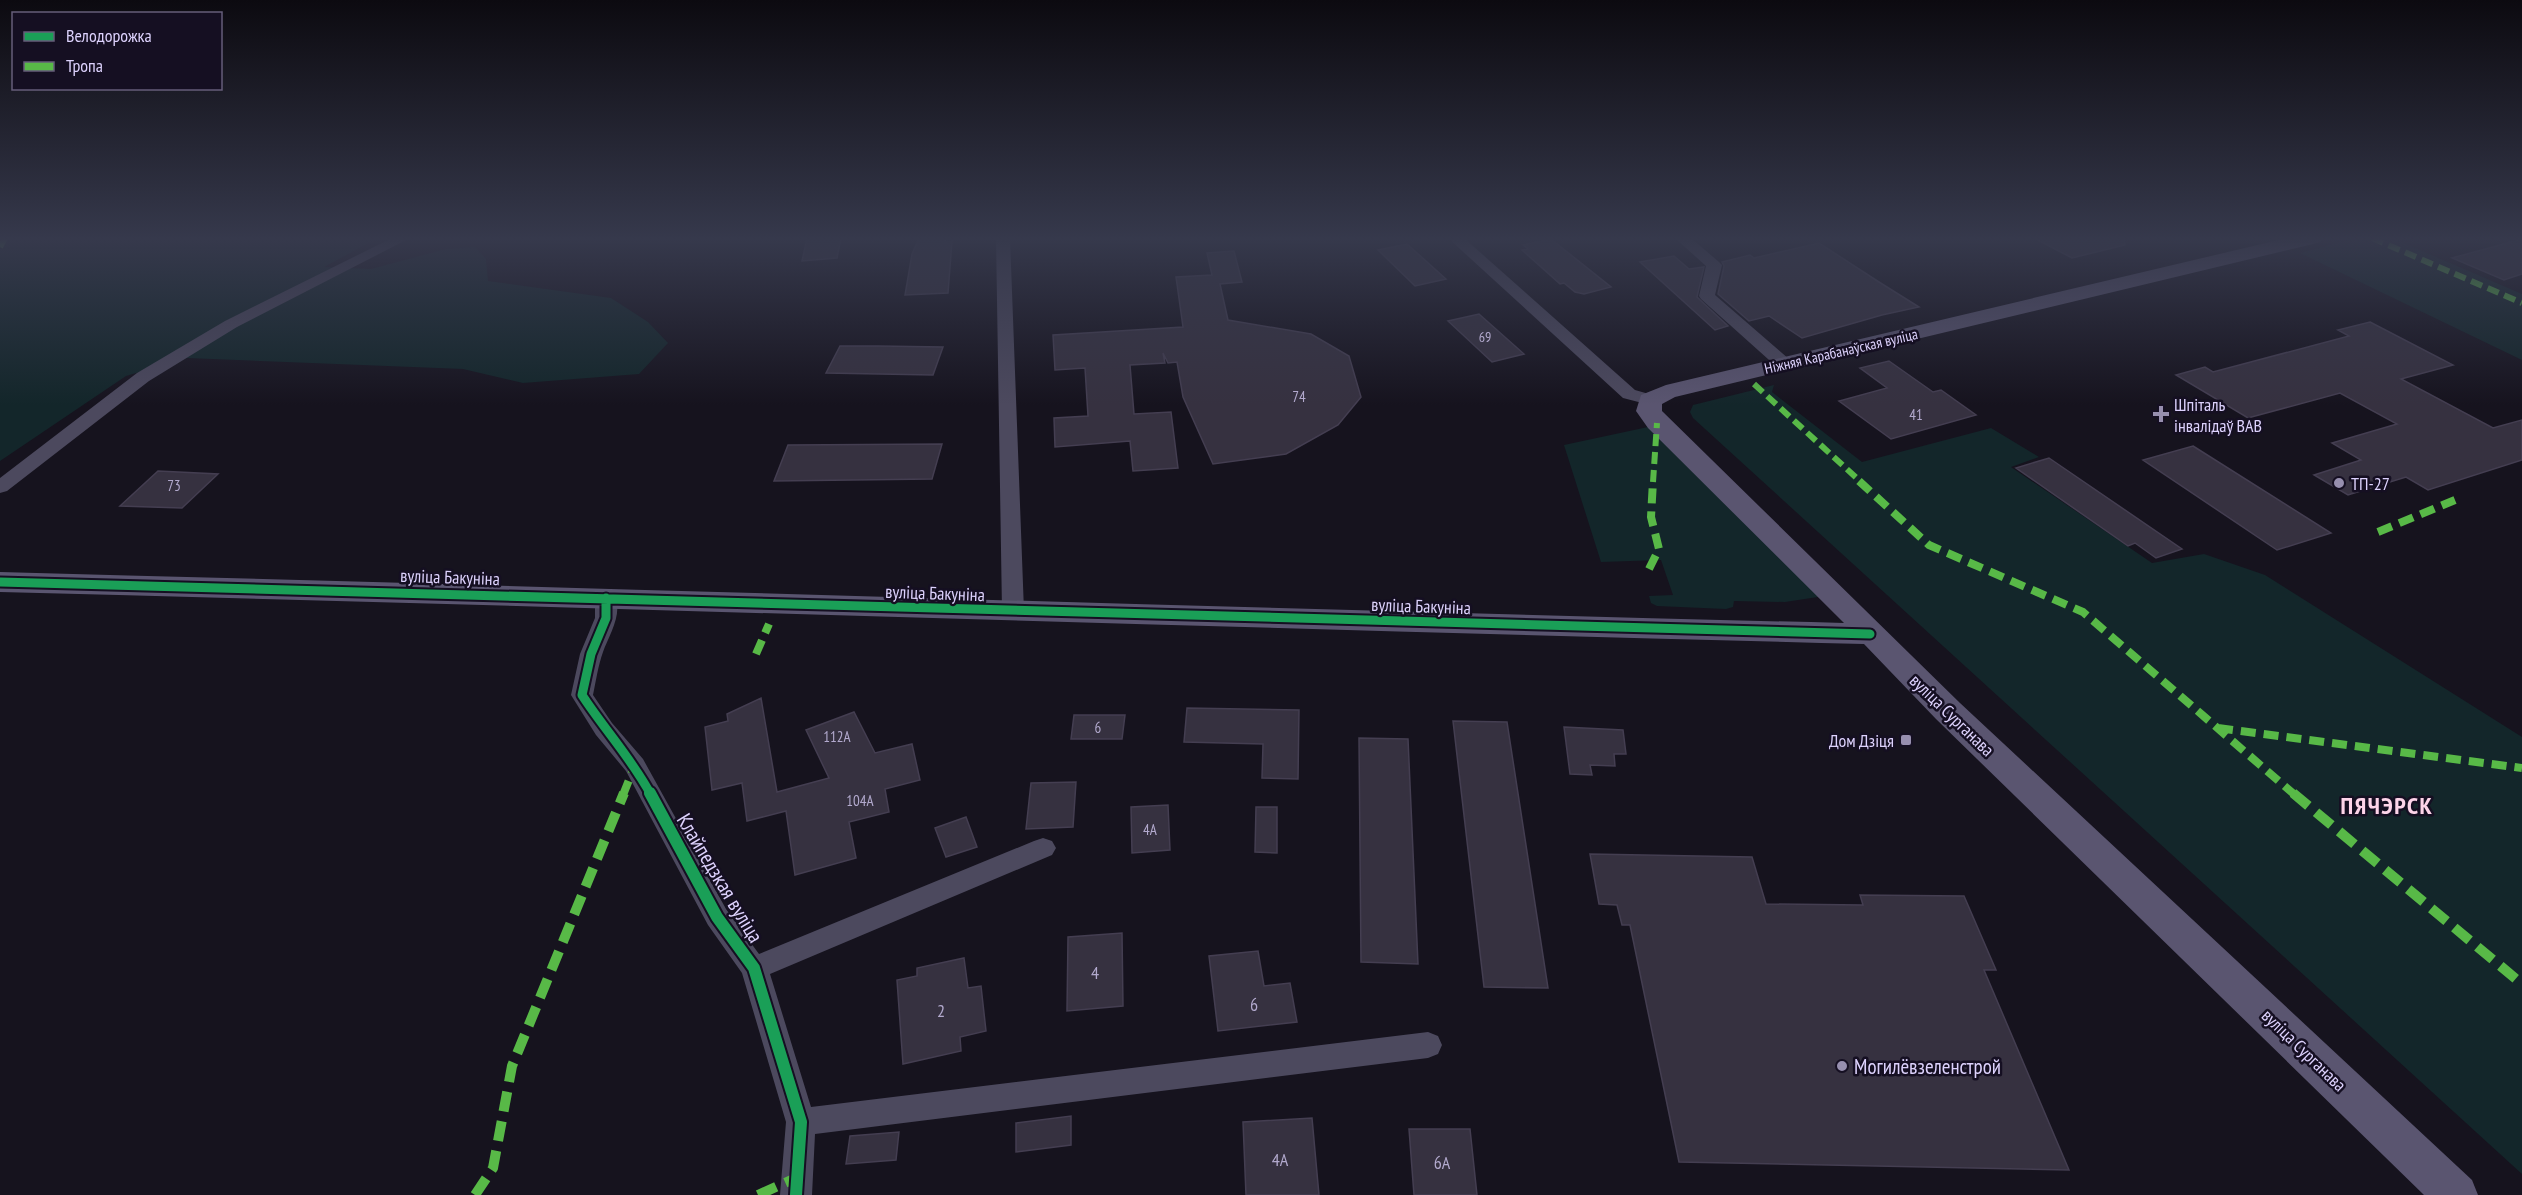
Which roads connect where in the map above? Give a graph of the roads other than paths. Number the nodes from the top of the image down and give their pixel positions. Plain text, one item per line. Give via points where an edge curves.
1 (291, 294) edge
2 (1004, 294) edge
3 (1517, 294) edge
4 (1708, 294) edge
5 (2079, 294) edge
6 (1784, 364) junction
7 (1650, 400) junction
8 (0, 487) edge
9 (0, 582) edge
10 (606, 598) junction
11 (1013, 612) junction
12 (1870, 634) junction
13 (1043, 848) dead end
14 (754, 968) junction
15 (1428, 1044) dead end
16 (801, 1122) junction
17 (796, 1195) edge
18 (2456, 1195) edge

1 - 8 street via 231,324 143,377
2 - 11 street
3 - 7 street via 1629,394
4 - 6 street
5 - 6 main road, Ніжняя Карабанаўская вуліца
6 - 7 main road, Ніжняя Карабанаўская вуліца via 1666,392
7 - 12 main road, вуліца Сурганава via 1649,411 1657,423
9 - 10 main road, вуліца Бакуніна
10 - 11 main road, вуліца Бакуніна
10 - 14 street, Клайпедзкая вуліца via 606,618 591,654 582,695 635,765 717,916
11 - 12 main road, вуліца Бакуніна
12 - 18 main road, вуліца Сурганава
13 - 14 street
14 - 16 street, Клайпедзкая вуліца
15 - 16 street
16 - 17 street, Клайпедзкая вуліца

